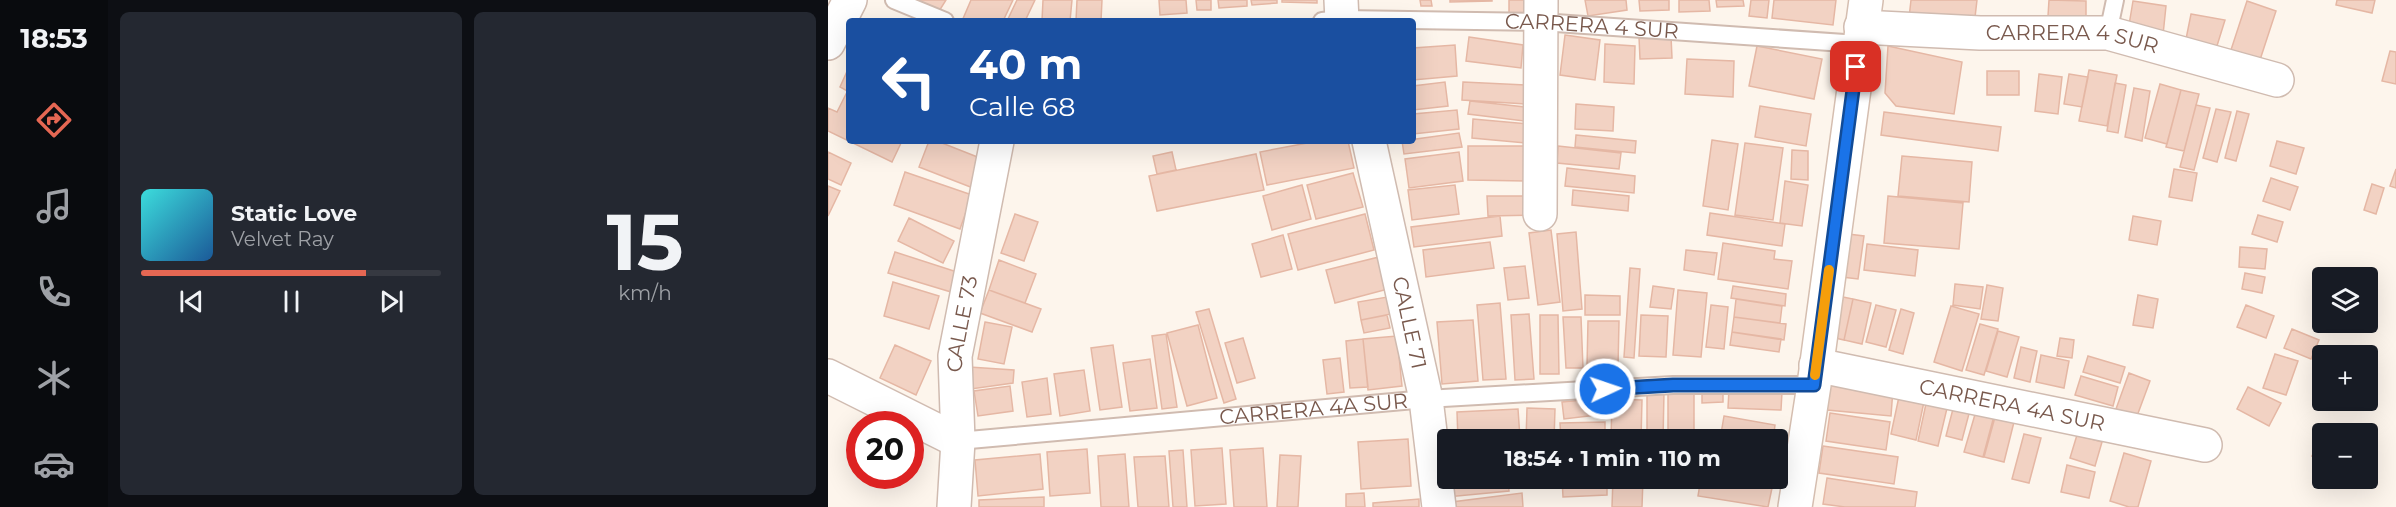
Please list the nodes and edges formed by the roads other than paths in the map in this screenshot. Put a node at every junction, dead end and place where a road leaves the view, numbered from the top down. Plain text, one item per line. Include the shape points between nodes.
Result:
1 (850, 0) edge
2 (894, 0) edge
3 (2115, 0) edge
4 (1541, 11) edge
5 (1337, 15) edge
6 (938, 18) edge
7 (1862, 24) edge
8 (2108, 33) junction
9 (828, 43) edge
10 (2277, 80) dead end
11 (996, 144) edge
12 (1370, 144) edge
13 (1540, 214) dead end
14 (1815, 375) junction
15 (828, 376) edge
16 (1426, 399) junction
17 (958, 441) junction
18 (2205, 445) dead end
19 (954, 507) edge
20 (1439, 507) edge
21 (1795, 507) edge

1 - 9 street
2 - 6 lane
3 - 8 lane
4 - 5 lane, CARRERA 4 SUR
4 - 7 lane, CARRERA 4 SUR
4 - 13 street
7 - 8 street, CARRERA 4 SUR via 1980,33
7 - 14 street
8 - 10 street, CARRERA 4 SUR
11 - 17 street, CALLE 73 via 955,356
12 - 16 street, CALLE 71
14 - 16 lane, CARRERA 4A SUR
14 - 18 street, CARRERA 4A SUR
14 - 21 street
15 - 17 street
16 - 17 lane, CARRERA 4A SUR
16 - 20 street, CALLE 71
17 - 19 street, CALLE 73

